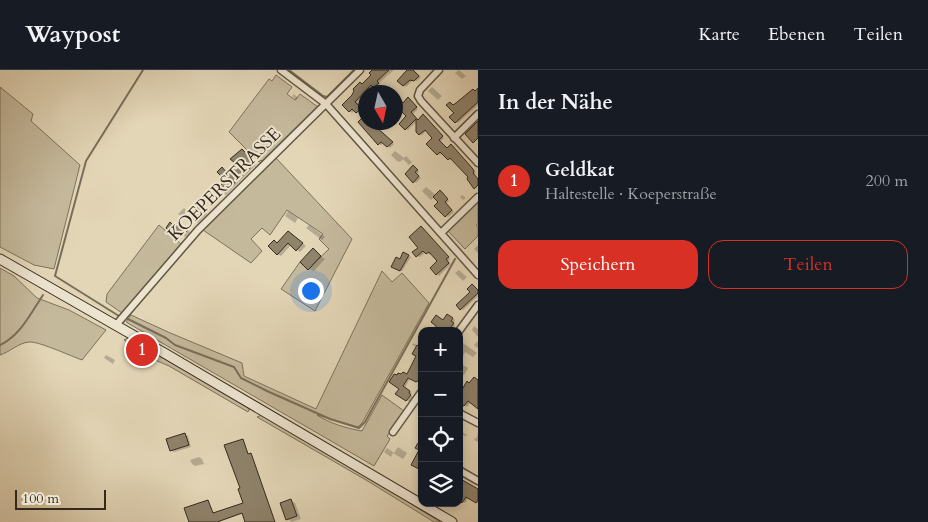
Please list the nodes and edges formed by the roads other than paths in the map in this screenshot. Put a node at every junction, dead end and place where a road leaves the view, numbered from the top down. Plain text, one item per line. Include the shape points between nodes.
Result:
1 (281, 70) edge
2 (360, 70) edge
3 (439, 70) edge
4 (326, 104) junction
5 (478, 114) edge
6 (454, 138) junction
7 (478, 163) edge
8 (478, 197) edge
9 (441, 233) junction
10 (0, 259) edge
11 (478, 275) edge
12 (478, 305) edge
13 (116, 325) junction
14 (462, 327) edge
15 (418, 397) edge
16 (463, 415) edge
17 (478, 423) edge
18 (393, 432) dead end
19 (463, 472) edge
20 (478, 481) edge
21 (452, 522) edge

1 - 4 street
2 - 4 street, KOEPERSTRASSE
3 - 6 street via 418,96
4 - 9 street
4 - 13 street, KOEPERSTRASSE via 198,230
5 - 6 street
6 - 7 street
8 - 9 street
9 - 11 street
10 - 13 main road
12 - 14 street
13 - 21 main road
15 - 18 street
16 - 17 street
19 - 20 street

